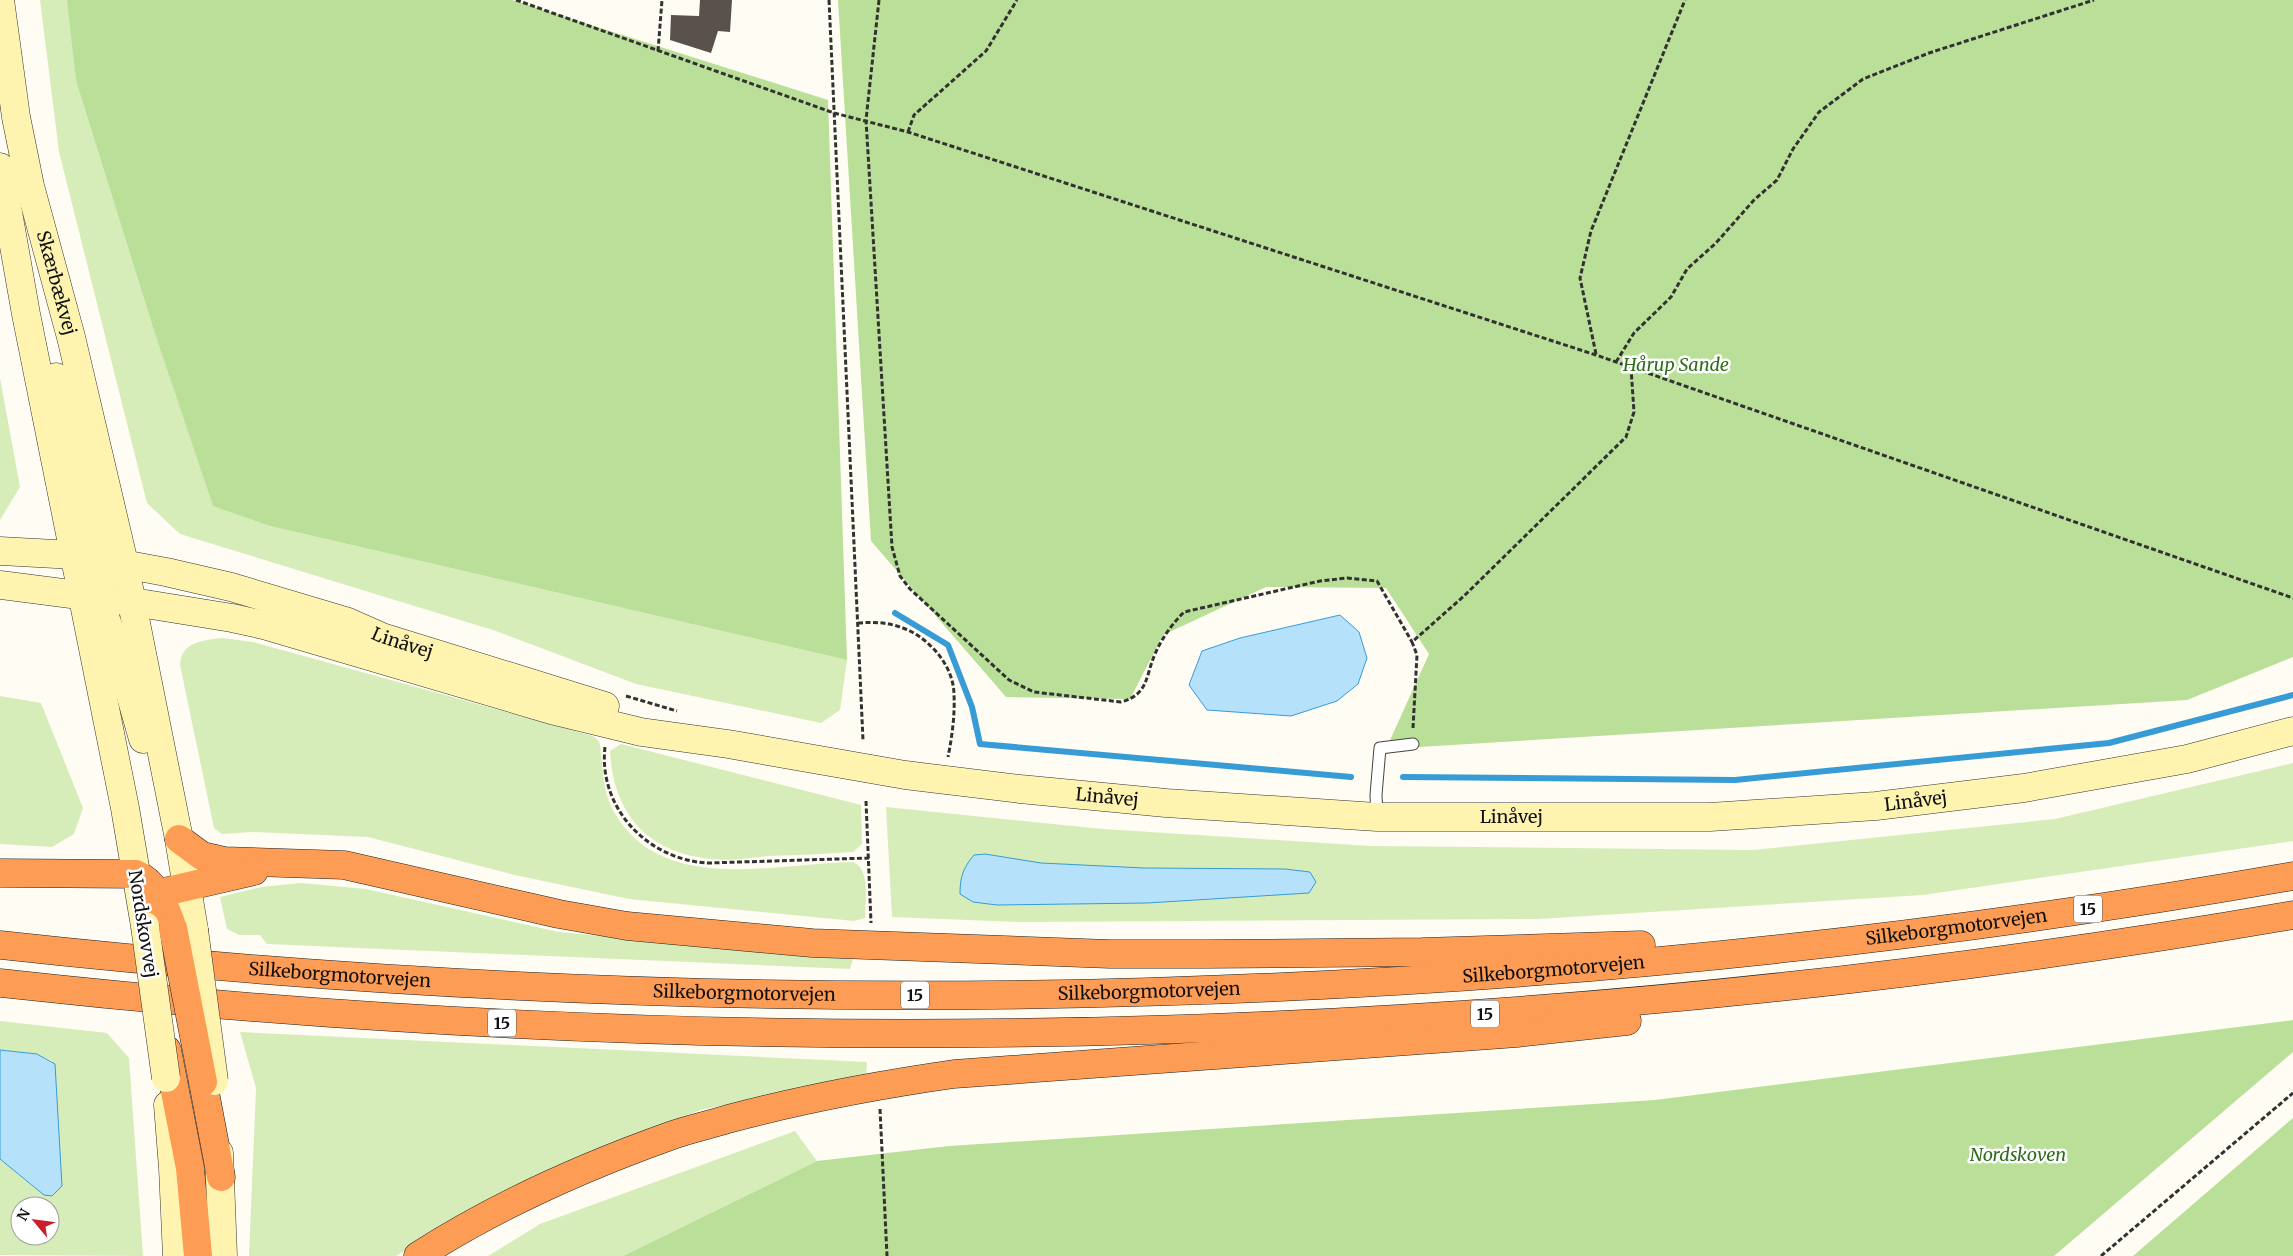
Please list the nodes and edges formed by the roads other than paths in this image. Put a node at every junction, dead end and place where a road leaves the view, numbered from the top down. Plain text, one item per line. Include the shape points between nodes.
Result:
1 (0, 0) edge
2 (0, 167) edge
3 (0, 551) edge
4 (0, 568) edge
5 (101, 579) junction
6 (0, 585) edge
7 (2293, 731) edge
8 (728, 744) junction
9 (1413, 744) road end
10 (1378, 818) junction
11 (179, 839) junction
12 (290, 863) junction
13 (0, 874) edge
14 (136, 874) junction
15 (2293, 876) edge
16 (188, 887) junction
17 (159, 896) junction
18 (2293, 915) edge
19 (145, 924) junction
20 (183, 929) junction
21 (1882, 937) junction
22 (0, 945) edge
23 (1962, 966) junction
24 (0, 983) edge
25 (170, 1077) junction
26 (221, 1176) joint
27 (177, 1256) edge
28 (198, 1256) edge
29 (223, 1256) edge
30 (418, 1256) edge

1 - 5 main road, Skærbækvej via 16,117 30,186 70,337 114,526
2 - 5 main road, Skærbækvej via 14,249
3 - 5 main road
4 - 5 main road via 57,571
5 - 6 main road
5 - 8 main road, Linåvej via 565,714 641,732
5 - 8 main road, Linåvej via 231,587
5 - 11 main road via 146,752
5 - 14 main road, Nordskovvej
7 - 10 main road, Linåvej via 2187,759 2024,788 1876,806 1710,817
8 - 10 main road, Linåvej via 905,775 1020,789
9 - 10 lane via 1380,748 1376,795
11 - 12 highway via 202,856
11 - 16 main road
12 - 16 highway
12 - 21 highway via 344,865 626,926 830,944 1101,954 1206,954 1431,952
13 - 14 highway
14 - 17 highway via 146,878
14 - 19 main road, Nordskovvej
15 - 21 highway, Silkeborgmotorvejen / 15
16 - 17 highway
16 - 20 main road
17 - 19 highway via 147,910
17 - 20 highway
18 - 23 highway, Silkeborgmotorvejen / 15
19 - 25 main road, Nordskovvej, bridge via 155,1001
20 - 26 highway, bridge
21 - 22 highway, Silkeborgmotorvejen / 15 via 1647,962 1420,980 1209,990 997,995 786,995 448,983 256,970
23 - 24 highway, Silkeborgmotorvejen / 15 via 1640,1002 1425,1018 1209,1029 1006,1034 622,1029 470,1022
23 - 30 highway via 1644,1018 1517,1033 954,1074 861,1088 772,1107 671,1135 518,1200
25 - 27 main road, Nordskovvej
25 - 28 highway via 190,1168
26 - 29 main road

